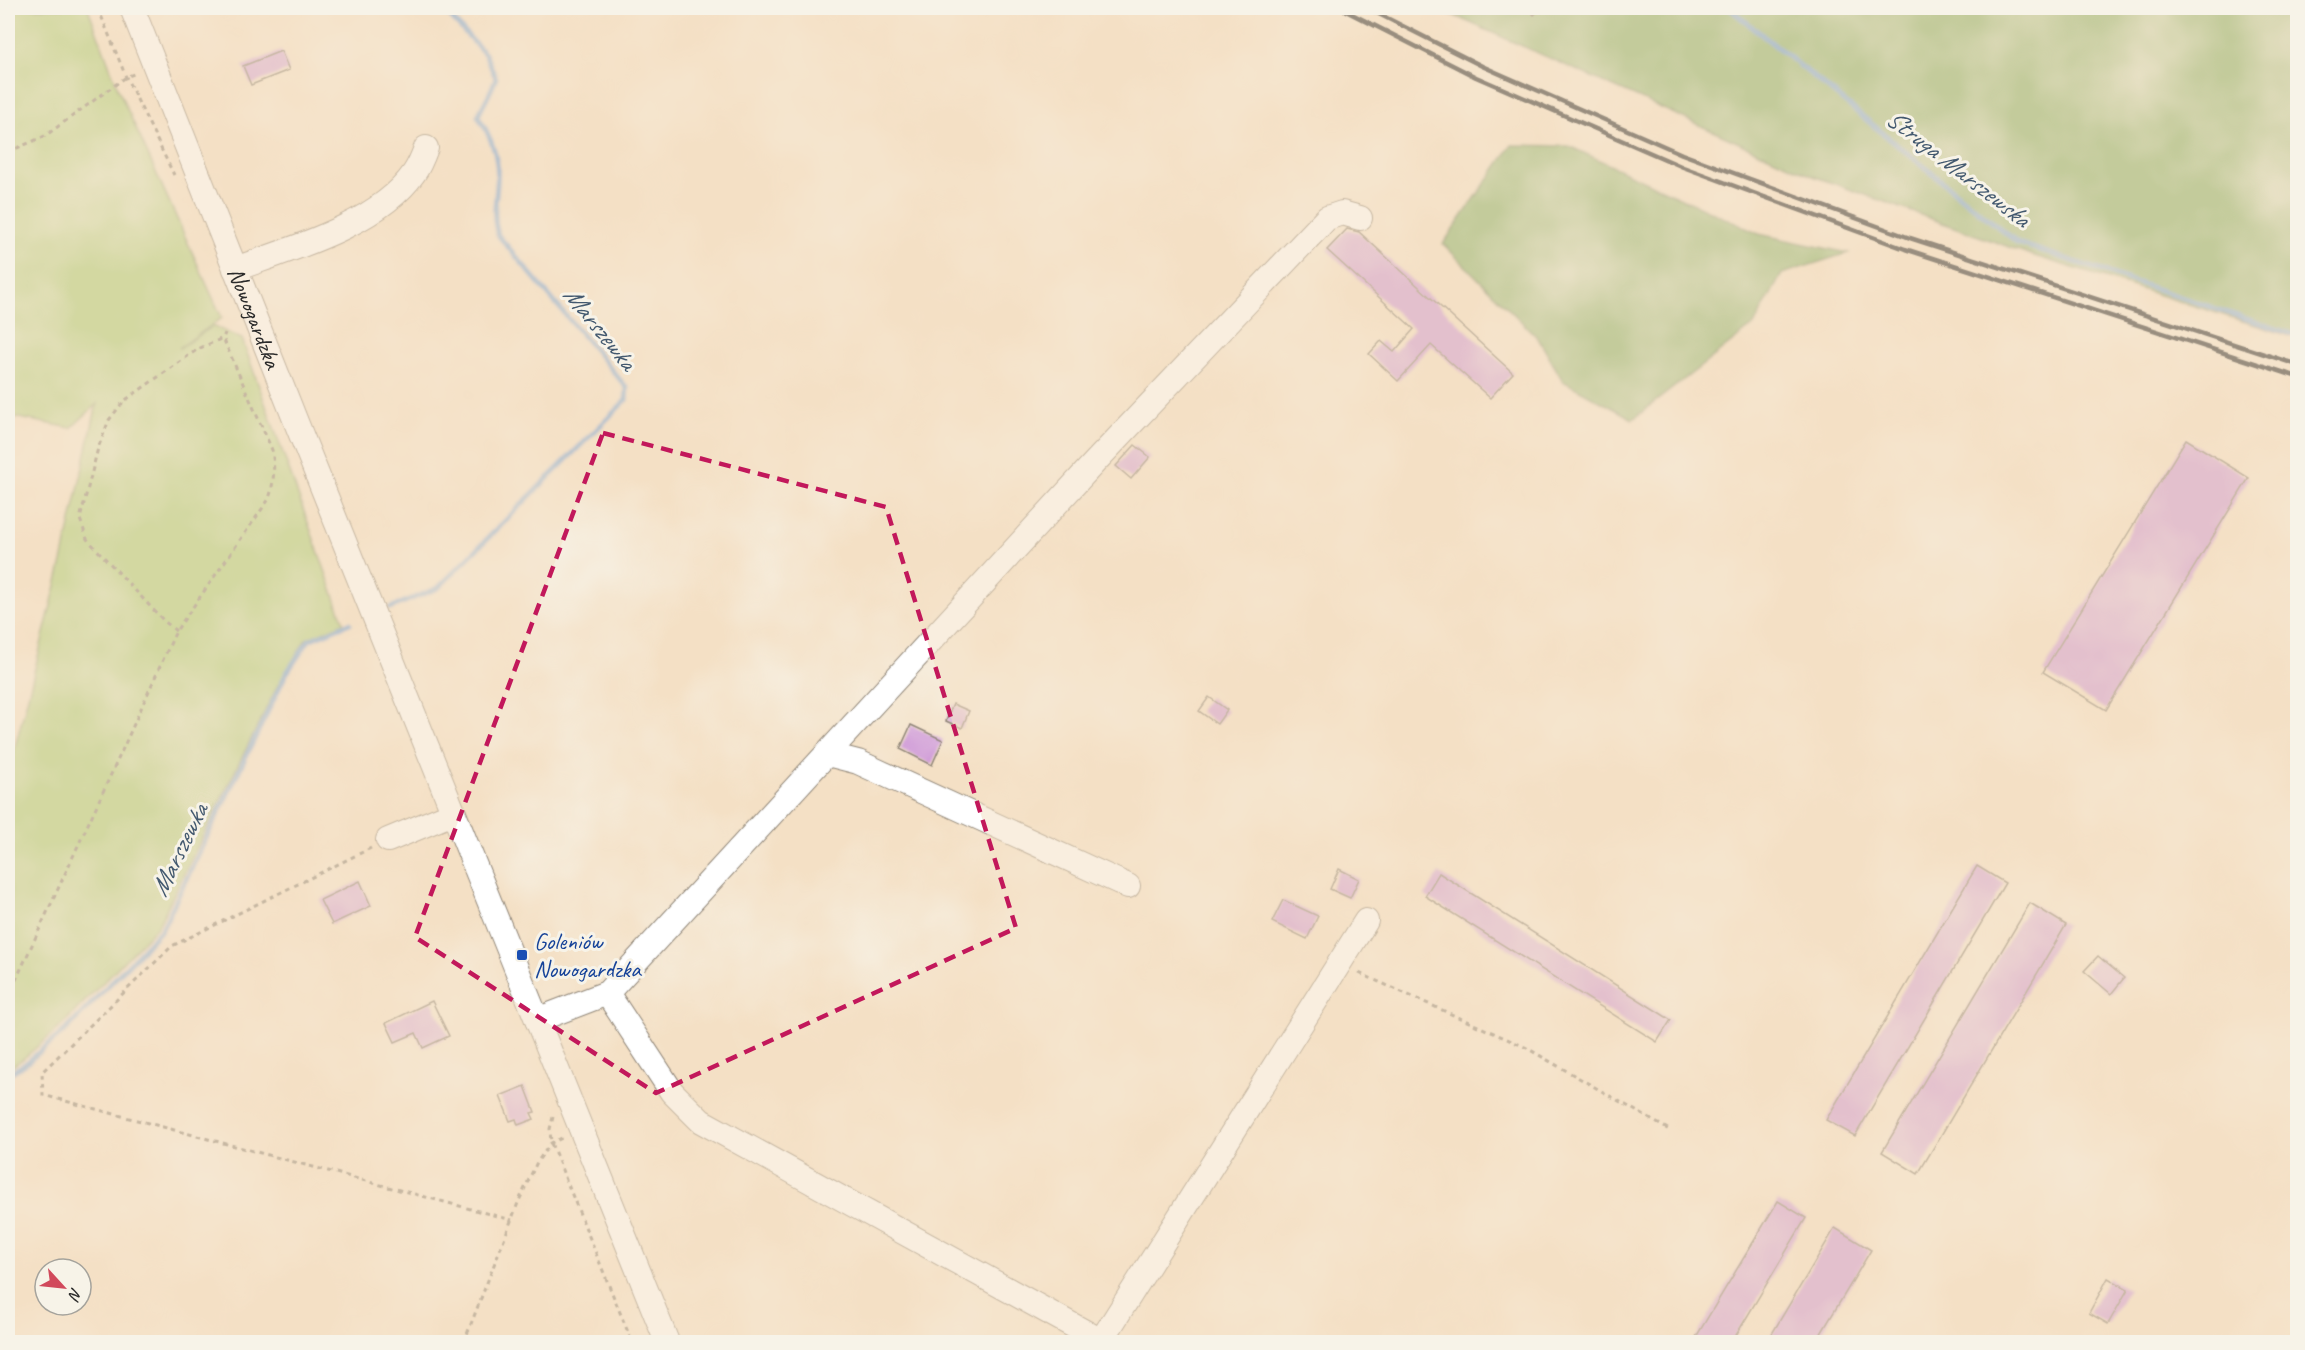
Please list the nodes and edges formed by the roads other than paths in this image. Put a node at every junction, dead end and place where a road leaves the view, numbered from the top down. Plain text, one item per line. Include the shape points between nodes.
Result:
1 (132, 8) edge
2 (426, 148) dead end
3 (1360, 218) dead end
4 (235, 269) junction
5 (827, 754) junction
6 (453, 813) junction
7 (388, 840) road end
8 (1128, 886) dead end
9 (1366, 921) dead end
10 (607, 993) junction
11 (537, 1020) junction
12 (667, 1342) edge
13 (1102, 1342) edge

1 - 4 street, Nowogardzka
2 - 4 street via 414,174 392,197 357,221
3 - 5 street via 1342,213 1327,218 1095,462
4 - 6 street, Nowogardzka
5 - 8 street via 858,762
5 - 10 street
6 - 7 street
6 - 11 street, Nowogardzka
9 - 13 street
10 - 11 street
10 - 13 street via 672,1092 701,1121
11 - 12 street, Nowogardzka

